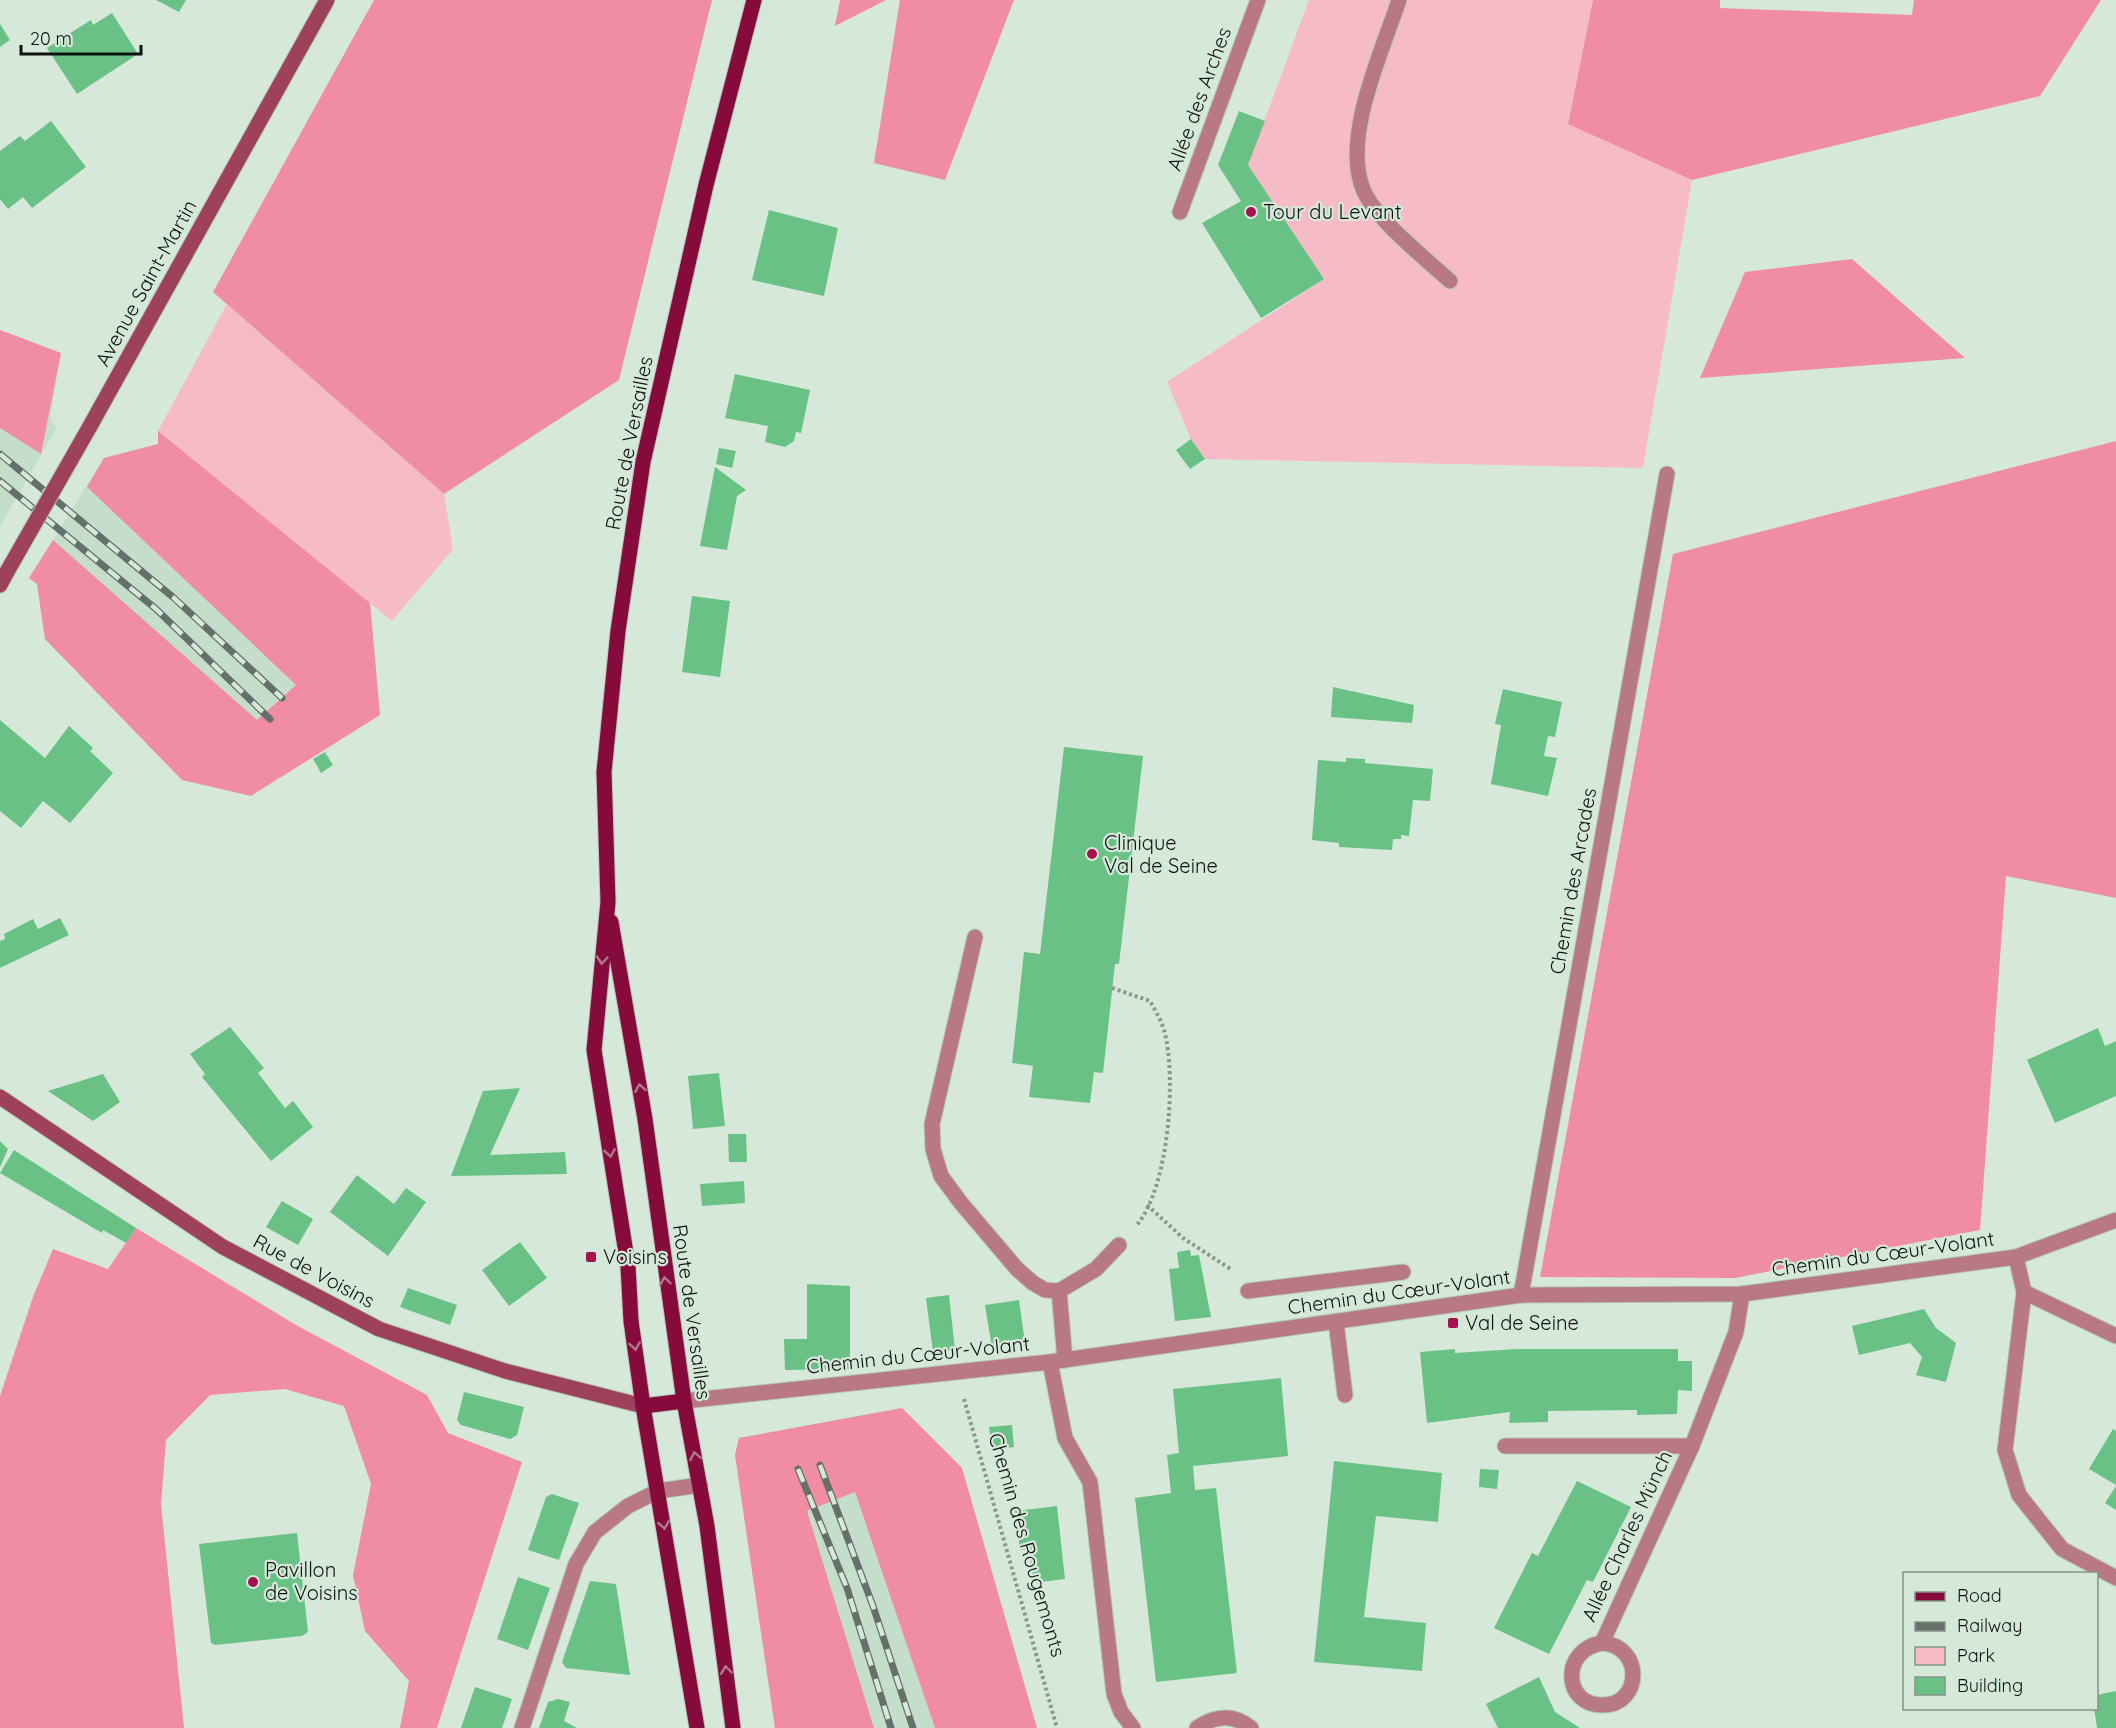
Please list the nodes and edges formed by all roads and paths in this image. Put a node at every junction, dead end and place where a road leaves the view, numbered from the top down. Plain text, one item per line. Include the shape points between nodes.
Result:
1 (327, 0) edge
2 (753, 0) edge
3 (1258, 0) edge
4 (1399, 0) edge
5 (1180, 212) dead end
6 (1450, 282) dead end
7 (1667, 474) dead end
8 (0, 585) edge
9 (608, 902) junction
10 (975, 937) dead end
11 (1112, 988) dead end
12 (0, 1097) edge
13 (1147, 1205) junction
14 (2116, 1220) edge
15 (1183, 1238) dead end
16 (1119, 1245) joint
17 (2016, 1257) junction
18 (1403, 1272) dead end
19 (1059, 1291) junction
20 (1248, 1291) dead end
21 (2024, 1292) junction
22 (1742, 1294) junction
23 (1521, 1295) junction
24 (1336, 1322) junction
25 (2116, 1336) edge
26 (1058, 1361) junction
27 (957, 1373) junction
28 (1345, 1395) dead end
29 (684, 1401) junction
30 (644, 1406) junction
31 (1505, 1446) dead end
32 (1692, 1446) junction
33 (700, 1485) junction
34 (658, 1491) junction
35 (2116, 1578) edge
36 (1602, 1643) junction
37 (522, 1728) edge
38 (697, 1728) edge
39 (733, 1728) edge
40 (1057, 1728) edge
41 (1133, 1728) edge
42 (1197, 1728) edge
43 (1251, 1728) edge

1 - 8 street, Avenue Saint-Martin, bridge
2 - 9 main road, Route de Versailles via 643,462 618,631 604,772
3 - 5 street, Allée des Arches
4 - 6 street via 1358,124 1355,158 1363,190 1384,219
7 - 23 street, Chemin des Arcades
29 -> 9 main road, Route de Versailles via 645,1119
9 -> 30 main road, Route de Versailles via 594,1050 628,1266 631,1322
10 - 19 street via 932,1124 933,1149 942,1176 1017,1269 1045,1290
11 - 13 path via 1150,1001 1164,1029 1168,1055 1168,1134 1159,1176
12 - 30 street, Rue de Voisins via 223,1247 379,1329 505,1371
13 - 15 path
13 - 16 path via 1141,1221
14 - 17 street, Chemin du Cœur-Volant
16 - 19 street via 1096,1269
17 - 21 street
17 - 22 street, Chemin du Cœur-Volant
18 - 20 street
19 - 26 street
21 - 25 street
21 - 35 street via 2005,1450 2019,1495 2062,1550
22 - 23 street, Chemin du Cœur-Volant
22 - 32 street, Allée Charles Münch via 1736,1332
23 - 24 street, Chemin du Cœur-Volant
24 - 26 street, Chemin du Cœur-Volant
24 - 28 street
26 - 27 street, Chemin du Cœur-Volant
26 - 41 street via 1065,1438 1090,1482 1114,1694
27 - 29 street, Chemin du Cœur-Volant
27 - 40 path, Chemin des Rougemonts
29 - 30 main road
33 -> 29 main road, Route de Versailles
30 - 34 main road, Route de Versailles
31 - 32 street, Allée Charles Münch
32 - 36 street, Allée Charles Münch
33 - 34 street
39 -> 33 main road, Route de Versailles
34 - 37 street via 628,1506 596,1532 576,1564
34 -> 38 main road, Route de Versailles
36 - 36 street, Allée Charles Münch via 1579,1653 1571,1676 1581,1697 1601,1706 1624,1697 1634,1672 1620,1648
42 - 43 street via 1209,1720 1227,1717

